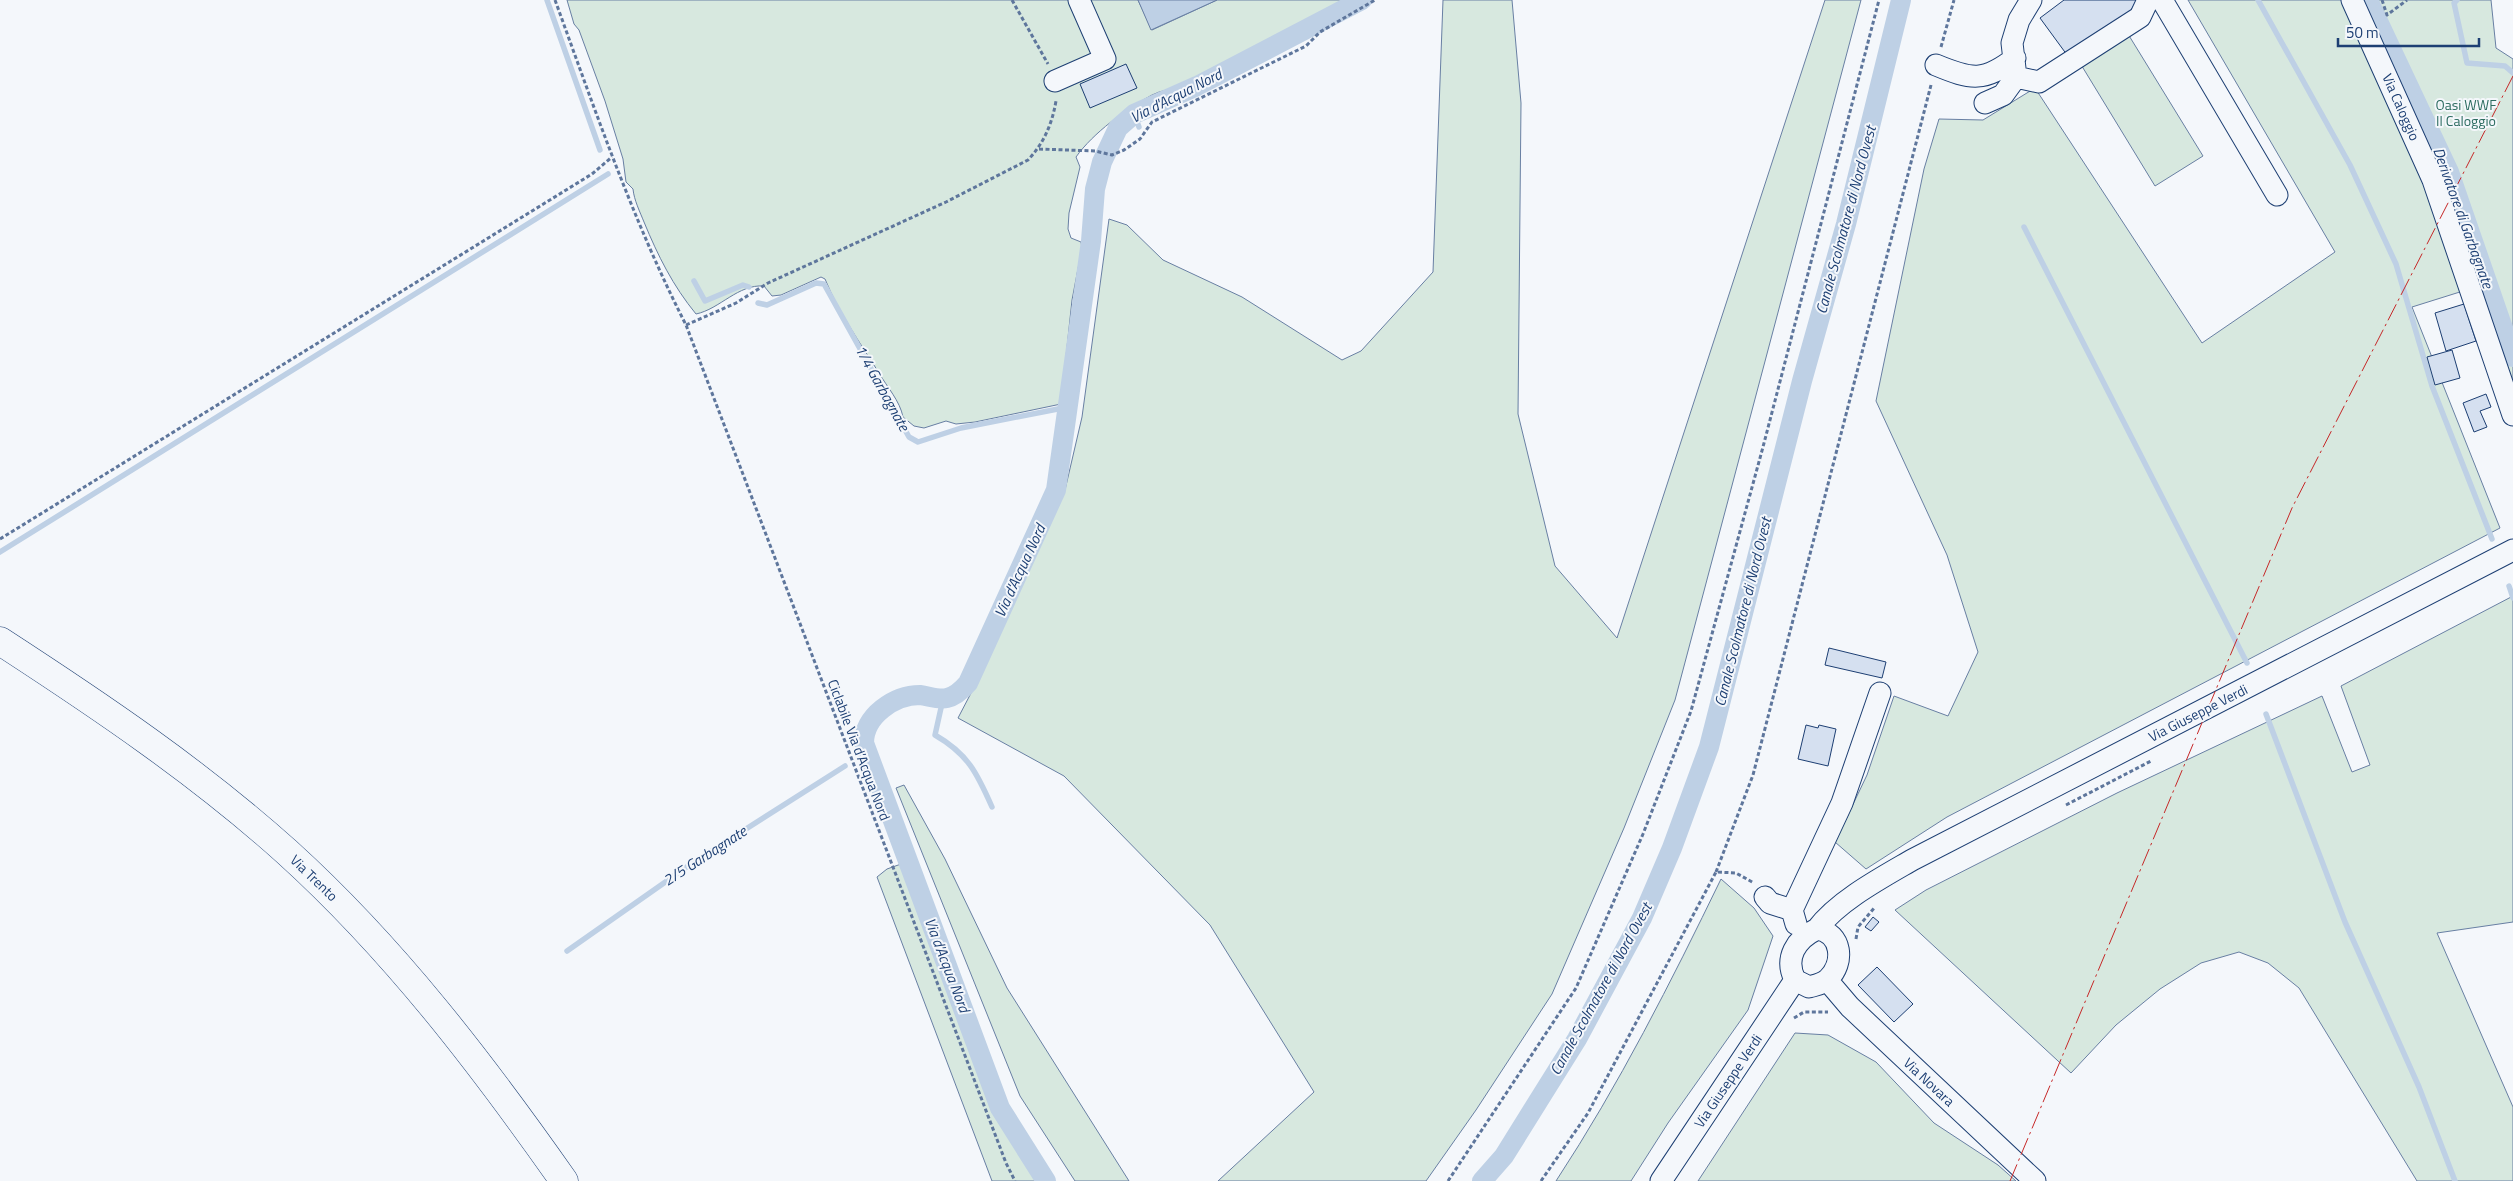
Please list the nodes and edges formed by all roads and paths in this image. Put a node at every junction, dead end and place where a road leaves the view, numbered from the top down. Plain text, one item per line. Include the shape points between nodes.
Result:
1 (555, 0) edge
2 (1012, 0) edge
3 (1079, 0) edge
4 (1375, 0) edge
5 (1879, 0) edge
6 (1954, 0) edge
7 (2031, 0) edge
8 (2148, 0) edge
9 (2162, 0) edge
10 (2352, 0) edge
11 (2382, 0) edge
12 (2407, 0) edge
13 (1936, 65) junction
14 (2015, 67) junction
15 (1055, 81) junction
16 (1985, 103) dead end
17 (1038, 149) junction
18 (612, 157) junction
19 (2277, 195) dead end
20 (686, 325) junction
21 (2513, 415) edge
22 (0, 539) edge
23 (2513, 550) edge
24 (0, 642) edge
25 (1880, 693) dead end
26 (2160, 757) dead end
27 (2064, 806) dead end
28 (1716, 872) junction
29 (1768, 900) joint
30 (1876, 905) dead end
31 (1792, 910) junction
32 (1854, 922) dead end
33 (1858, 927) junction
34 (1827, 938) junction
35 (1795, 980) junction
36 (1827, 980) junction
37 (1850, 1007) junction
38 (1788, 1022) dead end
39 (564, 1181) edge
40 (1016, 1181) edge
41 (1448, 1181) edge
42 (1540, 1181) edge
43 (1661, 1181) edge
44 (2035, 1181) edge

1 - 18 path, Ciclabile Via d’Acqua Nord
2 - 15 path
3 - 15 street via 1105,59
4 - 17 path via 1320,32 1306,46 1152,122 1140,139 1124,150 1112,155 1095,151
5 - 41 path via 1784,371 1691,711 1643,834 1576,988
6 - 13 path
7 - 14 street via 2019,20 2012,42
8 - 14 street via 2140,17 2039,82
9 - 19 street
10 - 21 street, Via Caloggio via 2432,180
11 - 12 path via 2387,15
13 - 14 street via 1970,76 1983,76
13 - 28 path via 1752,775
14 - 16 street via 2004,95
15 - 17 path via 1053,117
17 - 20 path via 1028,160 946,202 768,283 736,303
18 - 20 path, Ciclabile Via d’Acqua Nord
18 - 22 path via 592,174
20 - 40 path, Ciclabile Via d’Acqua Nord via 940,995
23 - 34 street, Via Giuseppe Verdi via 1883,877 1824,920
24 - 39 main road, Via Trento via 155,744 289,853 415,983
25 - 31 street via 1842,803
26 - 27 path
28 - 29 path via 1736,873 1770,891 1772,895
28 - 42 path via 1588,1113
29 - 31 street
30 - 33 path
31 - 34 street
32 - 33 path
33 - 34 path
34 - 35 street via 1793,953 1790,962
34 - 36 street via 1839,949 1839,958
35 - 36 street via 1809,987
35 - 43 street, Via Giuseppe Verdi
36 - 37 street, Via Novara
37 - 38 path via 1840,1018 1826,1010 1804,1012
37 - 44 street, Via Novara

